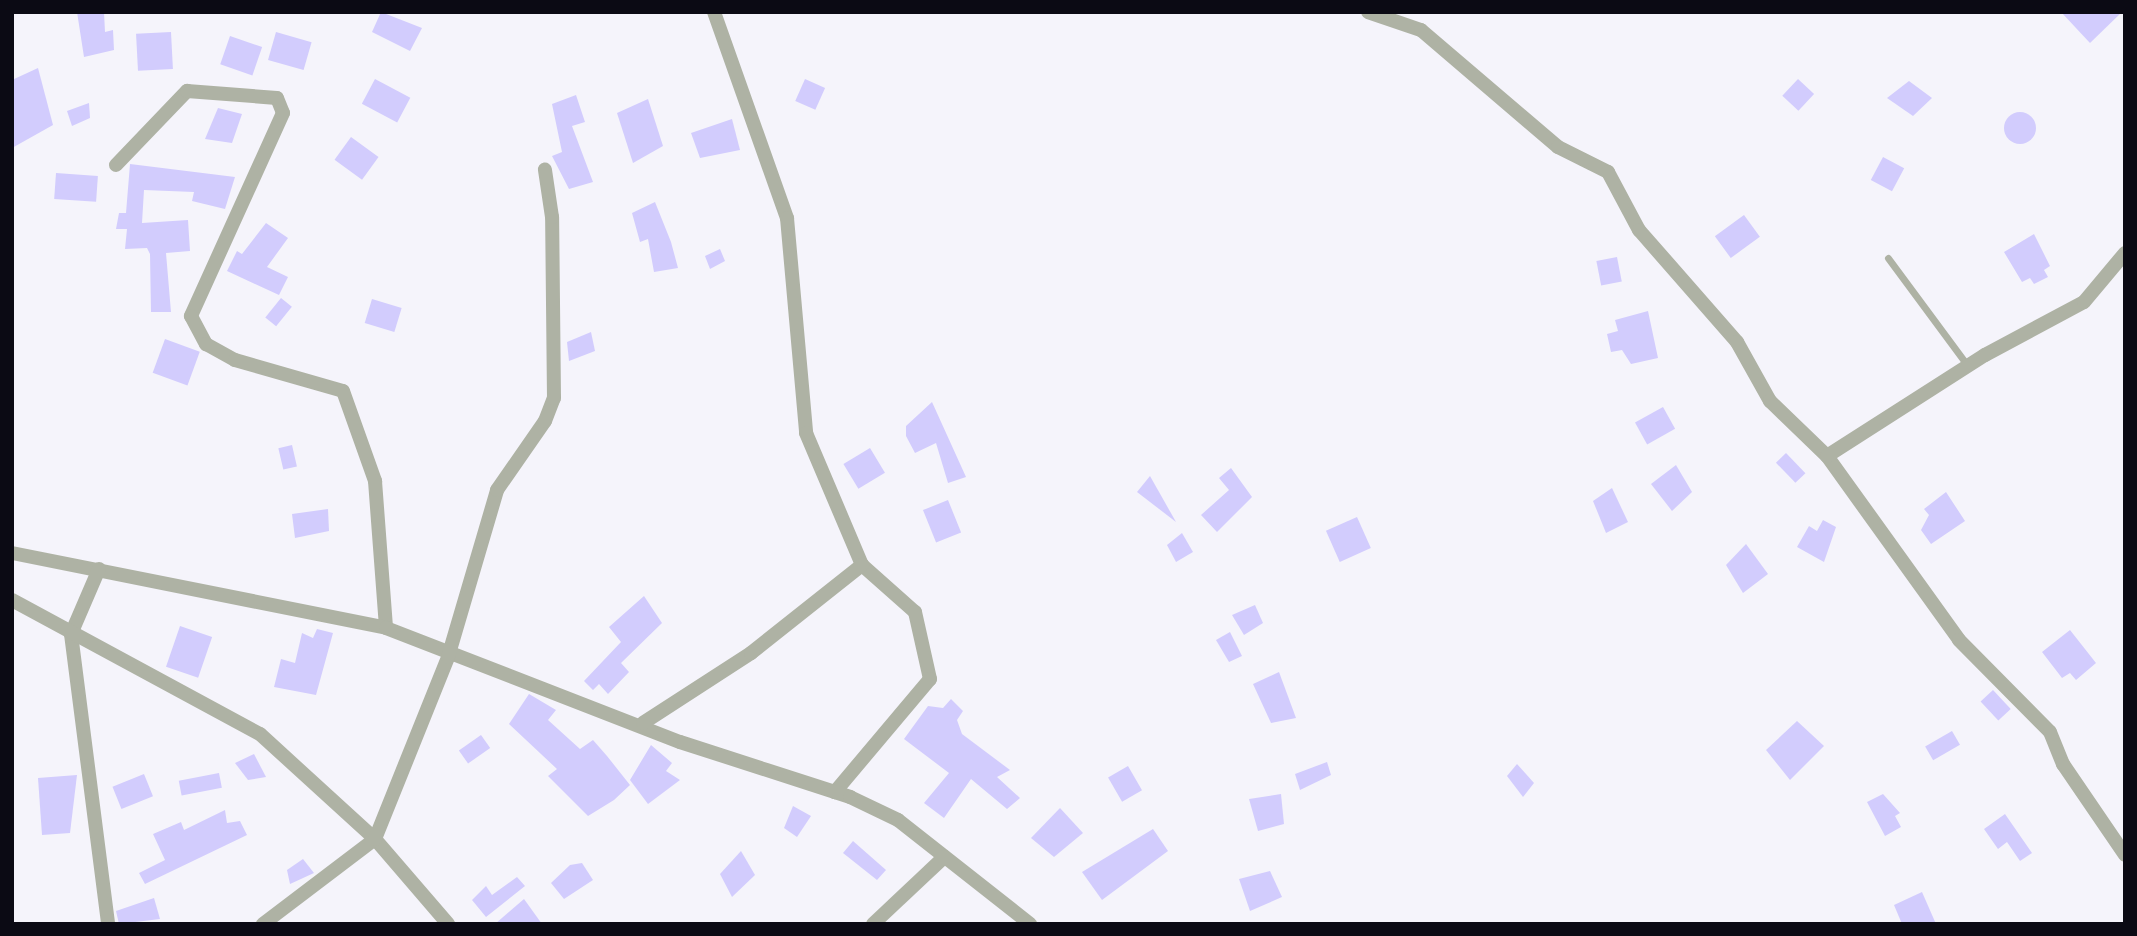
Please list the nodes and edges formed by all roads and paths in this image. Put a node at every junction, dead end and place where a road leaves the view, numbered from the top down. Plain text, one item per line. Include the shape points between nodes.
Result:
1 (714, 12) edge
2 (1368, 12) edge
3 (116, 165) dead end
4 (545, 170) dead end
5 (2125, 253) edge
6 (1888, 258) dead end
7 (1968, 366) junction
8 (1827, 456) junction
9 (12, 553) edge
10 (862, 565) junction
11 (99, 569) junction
12 (12, 600) edge
13 (386, 628) junction
14 (71, 634) junction
15 (448, 657) junction
16 (643, 723) junction
17 (835, 792) junction
18 (374, 839) junction
19 (2125, 855) edge
20 (944, 857) junction
21 (108, 924) edge
22 (262, 924) edge
23 (448, 924) edge
24 (873, 924) edge
25 (1030, 924) edge

1 - 10 street via 787,218 806,433
2 - 8 street via 1421,30 1558,147 1608,172 1639,230 1737,342 1770,401
3 - 13 street via 187,91 277,98 284,113 191,316 194,331 235,360 343,391 375,481
4 - 15 street via 554,398 545,421 497,490
5 - 7 street via 2084,302
6 - 7 lane
7 - 8 street
8 - 19 street via 1959,640 2050,732 2063,764
9 - 11 street
10 - 16 street via 751,653
10 - 17 street via 915,612 930,679
11 - 13 street
11 - 14 street
12 - 14 street
13 - 15 street
14 - 18 street via 260,734
14 - 21 street
15 - 16 street
15 - 18 street
16 - 17 street via 680,742
17 - 20 street via 898,820
18 - 22 street
18 - 23 street
20 - 24 street
20 - 25 street

